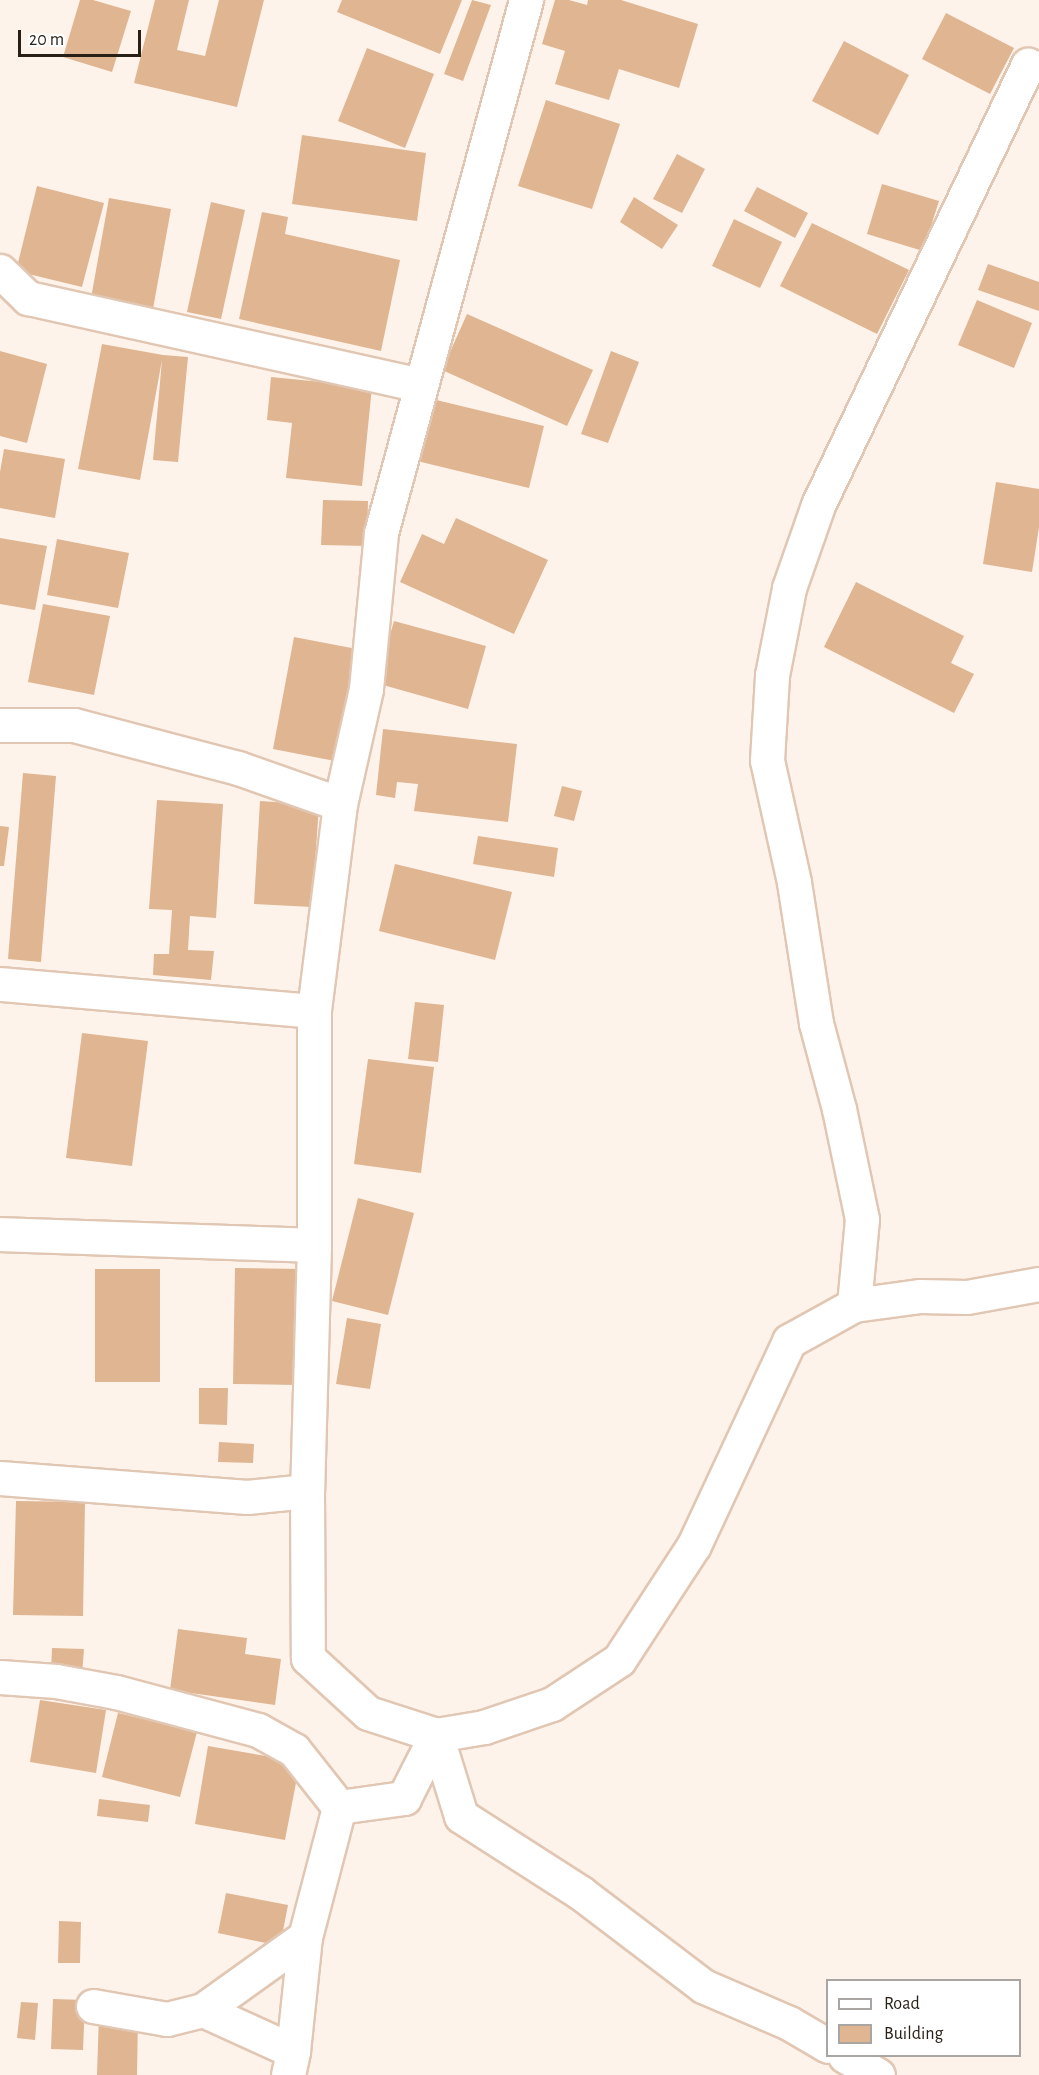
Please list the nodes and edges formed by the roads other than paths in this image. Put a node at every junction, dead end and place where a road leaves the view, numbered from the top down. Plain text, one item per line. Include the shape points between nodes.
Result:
1 (526, 0) edge
2 (1028, 64) dead end
3 (0, 271) edge
4 (418, 386) junction
5 (0, 725) edge
6 (340, 804) junction
7 (0, 984) edge
8 (314, 1011) junction
9 (0, 1234) edge
10 (314, 1245) junction
11 (1039, 1284) edge
12 (854, 1305) junction
13 (0, 1478) edge
14 (307, 1491) junction
15 (0, 1677) edge
16 (436, 1735) junction
17 (339, 1807) junction
18 (304, 1937) junction
19 (93, 2006) dead end
20 (203, 2010) junction
21 (826, 2045) edge
22 (848, 2057) edge
23 (290, 2063) edge
24 (878, 2075) edge

1 - 4 street
2 - 12 street via 818,505 789,588 772,675 767,760 794,882 816,1023 840,1109 862,1219
3 - 4 street via 27,298
4 - 6 street via 381,533 366,689
5 - 6 street via 74,725 238,768
6 - 8 street
7 - 8 street
8 - 10 street
9 - 10 street
10 - 14 street
11 - 12 street via 967,1297 920,1296
12 - 16 street via 789,1341 694,1545 619,1660 552,1704 484,1727
13 - 14 street via 247,1497
14 - 16 street via 308,1658 368,1713
15 - 17 street via 56,1681 116,1692 258,1730 294,1750
16 - 17 street via 404,1798
16 - 21 street via 461,1816 581,1893 703,1986 789,2023
17 - 18 street
18 - 20 street
18 - 23 street
19 - 20 street via 167,2019
20 - 23 street
22 - 24 street

